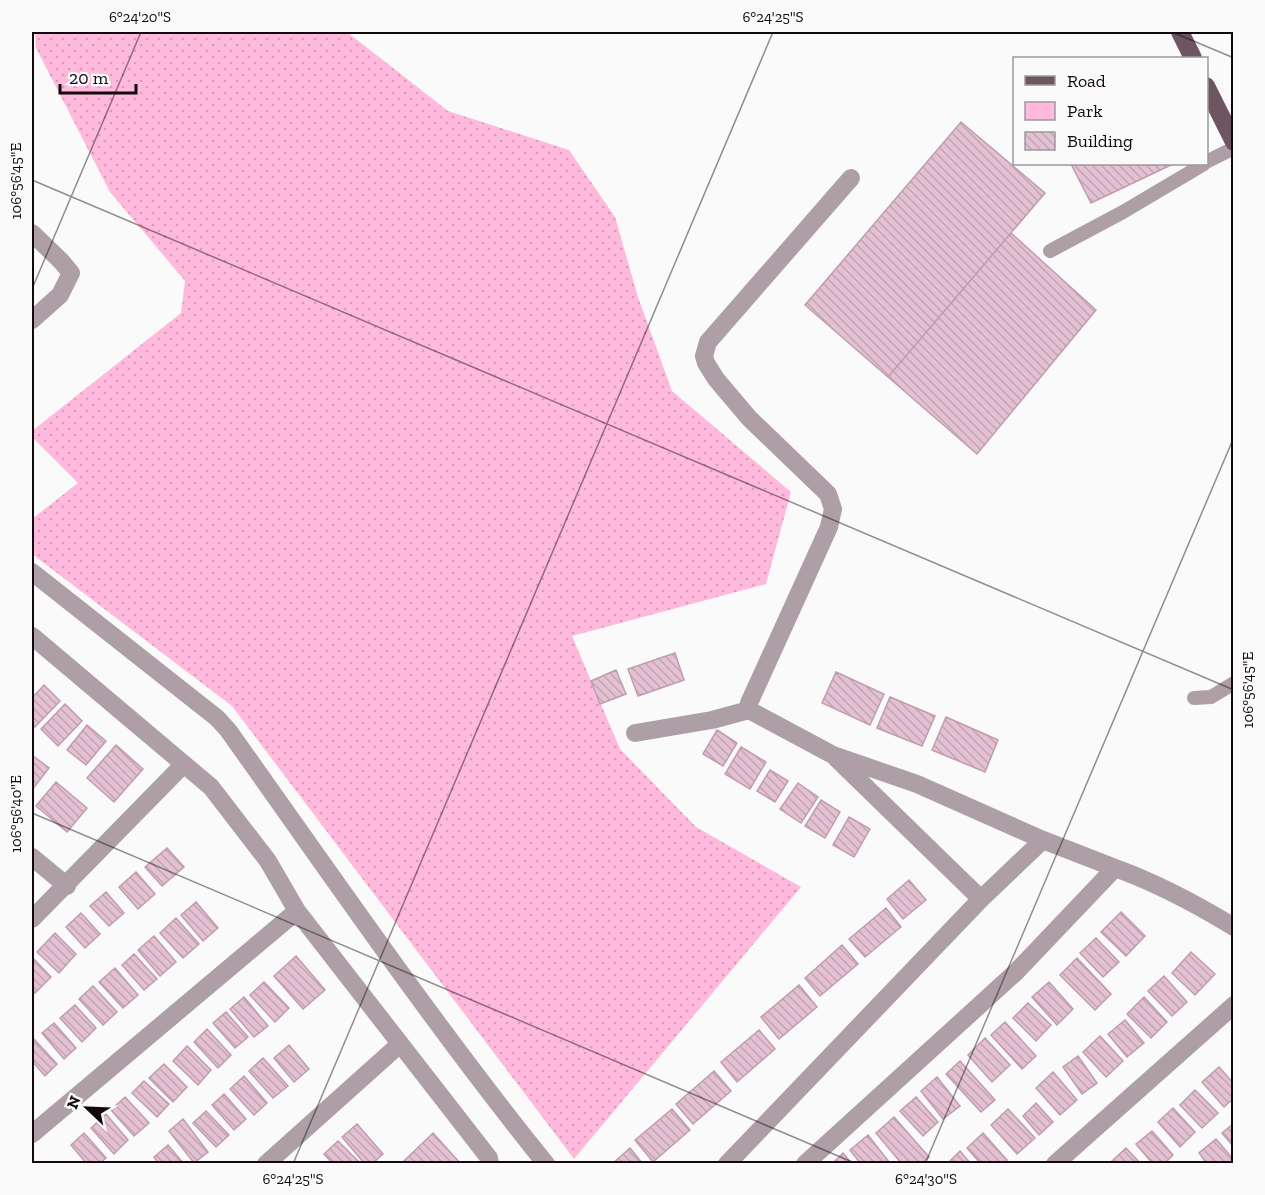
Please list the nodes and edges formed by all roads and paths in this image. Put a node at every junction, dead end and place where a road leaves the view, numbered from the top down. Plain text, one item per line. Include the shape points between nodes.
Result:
1 (1180, 32) edge
2 (1192, 57) edge
3 (1208, 90) edge
4 (1233, 142) edge
5 (1233, 148) edge
6 (1208, 161) edge
7 (1202, 165) edge
8 (851, 178) dead end
9 (32, 233) edge
10 (1050, 251) dead end
11 (32, 320) edge
12 (32, 572) edge
13 (32, 636) edge
14 (1233, 683) edge
15 (1194, 698) dead end
16 (749, 710) junction
17 (635, 733) dead end
18 (833, 755) junction
19 (184, 764) junction
20 (1043, 840) junction
21 (32, 857) edge
22 (1115, 868) junction
23 (67, 885) junction
24 (981, 899) junction
25 (297, 911) junction
26 (32, 919) edge
27 (1233, 927) edge
28 (1233, 1005) edge
29 (400, 1044) junction
30 (32, 1134) edge
31 (738, 1160) edge
32 (266, 1164) edge
33 (490, 1164) edge
34 (546, 1164) edge
35 (806, 1164) edge
36 (1056, 1164) edge

1 - 2 main road
3 - 4 main road
5 - 6 lane
7 - 10 lane
8 - 16 street via 708,342 704,356 716,379 742,410 828,494 834,509
9 - 11 street via 71,273 60,295
12 - 34 street via 228,730 412,990
13 - 19 street
14 - 15 lane via 1210,697
16 - 17 street
16 - 18 street
18 - 20 street via 917,784
18 - 24 street
19 - 23 street
19 - 25 street via 234,816 268,861
20 - 22 street
20 - 24 street
21 - 23 street
22 - 27 street via 1149,881
22 - 35 street via 1016,972
23 - 26 street
24 - 31 street
25 - 29 street
25 - 30 street
28 - 36 street
29 - 32 street
29 - 33 street

